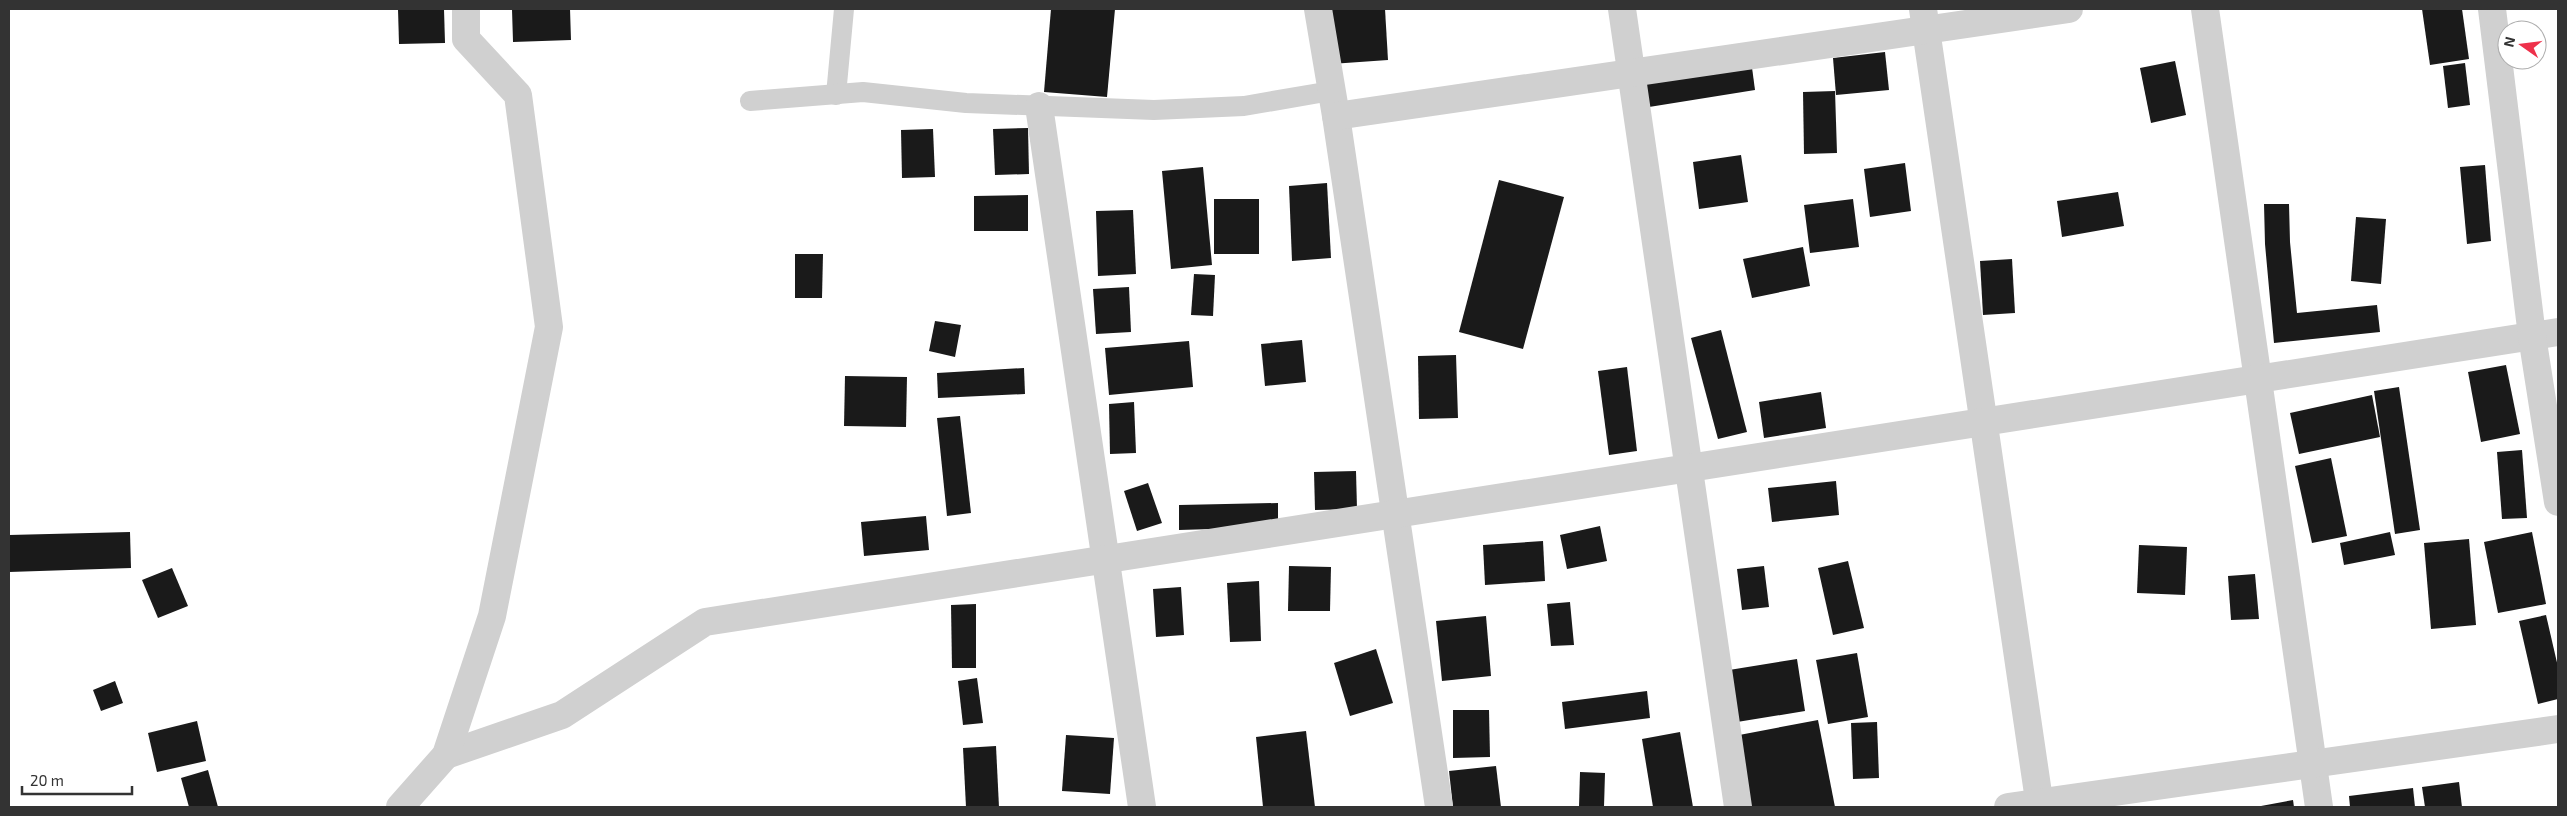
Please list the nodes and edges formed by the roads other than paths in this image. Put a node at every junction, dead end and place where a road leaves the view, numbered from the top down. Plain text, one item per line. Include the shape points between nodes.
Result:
1 (466, 9) edge
2 (844, 9) edge
3 (1318, 9) edge
4 (1622, 9) edge
5 (2069, 9) edge
6 (2205, 9) edge
7 (2492, 9) edge
8 (1924, 19) edge
9 (1631, 73) junction
10 (836, 95) junction
11 (750, 101) dead end
12 (1334, 103) junction
13 (1039, 106) junction
14 (2545, 334) edge
15 (2258, 379) junction
16 (1983, 422) junction
17 (1688, 468) junction
18 (2558, 502) edge
19 (1396, 514) junction
20 (1106, 560) junction
21 (2558, 728) edge
22 (446, 755) junction
23 (2312, 764) junction
24 (2040, 805) edge
25 (400, 807) edge
26 (1142, 807) edge
27 (1439, 807) edge
28 (1738, 807) edge
29 (2008, 807) edge
30 (2318, 807) edge

1 - 22 street via 466,39 518,95 549,326 492,616
2 - 10 lane
3 - 12 street
4 - 9 street
5 - 8 street
6 - 15 street
7 - 14 street
8 - 9 street
8 - 16 street
9 - 12 street
9 - 17 street
10 - 11 lane
10 - 13 lane via 863,92 966,103
12 - 13 lane via 1154,110
12 - 19 street
13 - 20 street
14 - 15 street
14 - 18 street
15 - 16 street
15 - 23 street
16 - 17 street
16 - 24 street
17 - 19 street
17 - 28 street
19 - 20 street
19 - 27 street
20 - 22 street via 705,622 562,715
20 - 26 street
21 - 23 street
22 - 25 street
23 - 24 street
23 - 30 street
24 - 29 street

